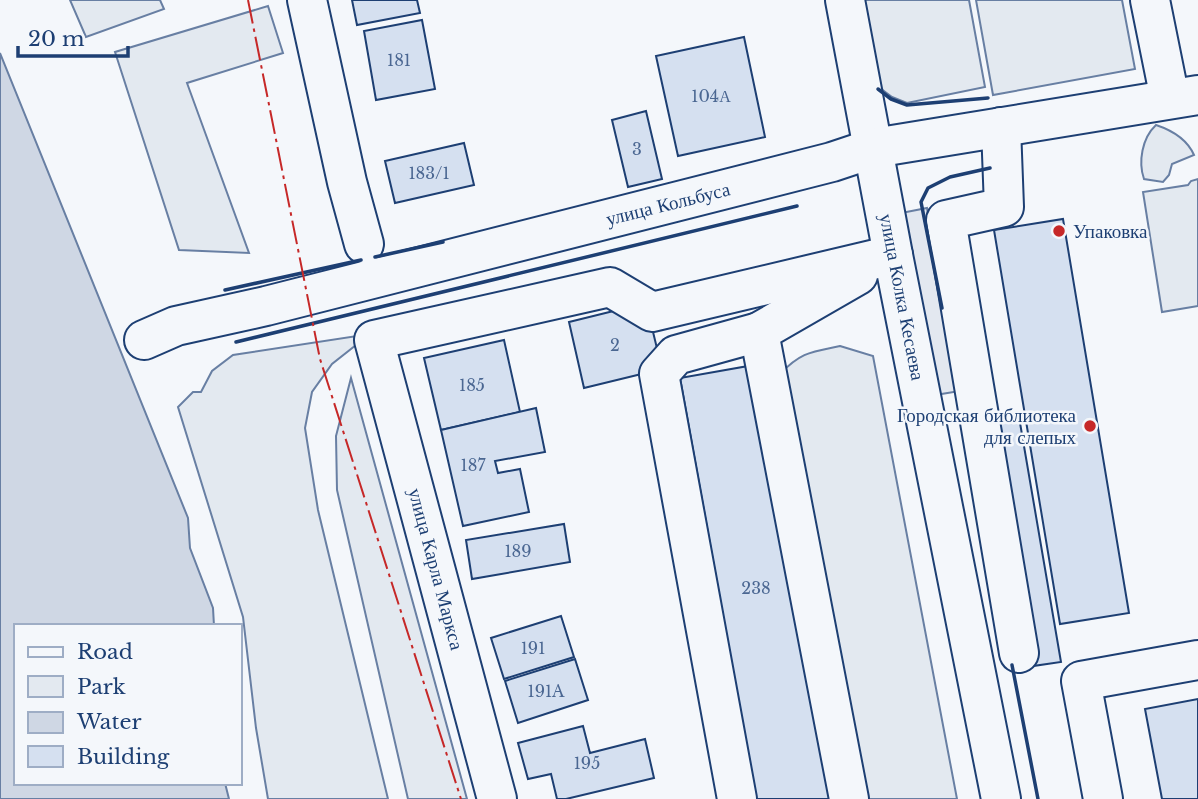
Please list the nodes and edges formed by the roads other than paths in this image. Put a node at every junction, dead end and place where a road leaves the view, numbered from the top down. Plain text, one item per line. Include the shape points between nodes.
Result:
1 (307, 0) edge
2 (845, 0) edge
3 (1150, 0) edge
4 (1184, 97) edge
5 (1001, 127) junction
6 (874, 148) junction
7 (364, 244) dead end
8 (893, 254) junction
9 (759, 332) junction
10 (144, 340) dead end
11 (1019, 653) dead end
12 (1198, 660) edge
13 (497, 799) edge
14 (737, 799) edge
15 (849, 799) edge
16 (1001, 799) edge
17 (1103, 799) edge

1 - 7 street
2 - 6 street, улица Колка Кесаева
3 - 4 street
4 - 5 street, улица Кольбуса
5 - 6 street, улица Кольбуса
5 - 11 street via 1004,207 947,220
6 - 8 street, улица Колка Кесаева
6 - 10 street, улица Кольбуса via 792,173 176,326
8 - 9 street
8 - 13 street, улица Карла Маркса via 652,312 610,287 374,340
8 - 16 street, улица Колка Кесаева
9 - 14 street via 676,355 659,374
9 - 15 street
12 - 17 street via 1081,681

